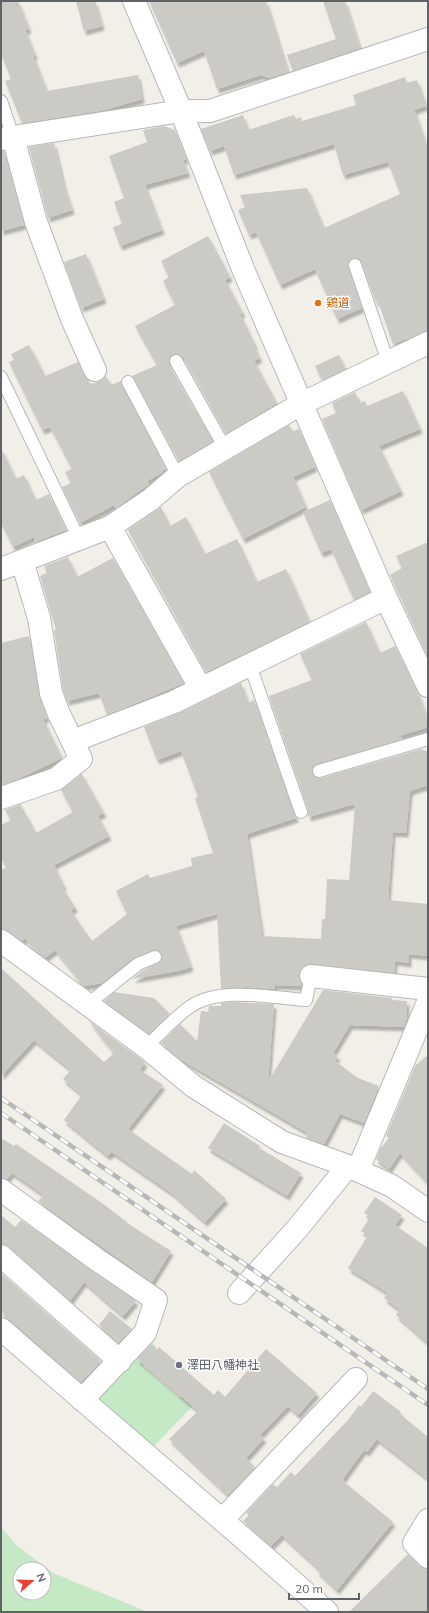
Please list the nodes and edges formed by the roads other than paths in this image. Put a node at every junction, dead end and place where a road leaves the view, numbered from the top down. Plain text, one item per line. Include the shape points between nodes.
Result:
1 (134, 1) edge
2 (428, 38) edge
3 (1, 101) edge
4 (181, 111) junction
5 (7, 138) edge
6 (355, 265) dead end
7 (428, 344) edge
8 (176, 361) dead end
9 (388, 362) junction
10 (95, 370) dead end
11 (1, 377) edge
12 (128, 382) dead end
13 (301, 404) junction
14 (225, 448) junction
15 (178, 476) junction
16 (110, 527) junction
17 (79, 539) junction
18 (22, 561) junction
19 (1, 569) edge
20 (386, 598) junction
21 (250, 665) junction
22 (425, 674) edge
23 (201, 689) junction
24 (428, 739) edge
25 (73, 740) junction
26 (319, 771) dead end
27 (1, 798) edge
28 (302, 812) dead end
29 (1, 941) edge
30 (155, 957) dead end
31 (311, 976) joint
32 (428, 989) edge
33 (428, 1002) edge
34 (88, 1004) junction
35 (146, 1047) junction
36 (353, 1168) junction
37 (1, 1190) edge
38 (428, 1211) edge
39 (1, 1256) edge
40 (239, 1293) dead end
41 (1, 1329) edge
42 (120, 1361) junction
43 (356, 1379) dead end
44 (82, 1400) junction
45 (223, 1519) junction
46 (428, 1520) edge
47 (428, 1557) edge
48 (327, 1612) edge

1 - 4 street
2 - 4 street via 210,111
3 - 5 lane
4 - 5 street
4 - 13 street via 243,269
5 - 10 street via 72,319
6 - 9 lane
7 - 9 street
8 - 14 lane
9 - 13 street
11 - 17 lane
12 - 15 lane
13 - 14 street
13 - 20 street
14 - 15 street
15 - 16 street via 150,500
16 - 17 street
16 - 23 street
17 - 18 street
18 - 19 street
18 - 25 street via 39,618 51,693 58,714
20 - 21 street
20 - 22 street
21 - 23 street
21 - 28 lane
23 - 25 street via 174,702
24 - 26 lane
25 - 27 street via 81,759 56,779
29 - 34 street
30 - 34 lane via 138,964
31 - 32 street
31 - 35 lane via 306,1000 228,994 207,999 192,1006
33 - 36 street
34 - 35 street
35 - 36 street via 193,1086 282,1142
36 - 38 street via 392,1186
36 - 40 street
37 - 42 street via 156,1300 145,1333
39 - 42 street
41 - 44 street
42 - 44 street
43 - 45 street
44 - 45 street
45 - 48 street
46 - 47 street via 414,1543

